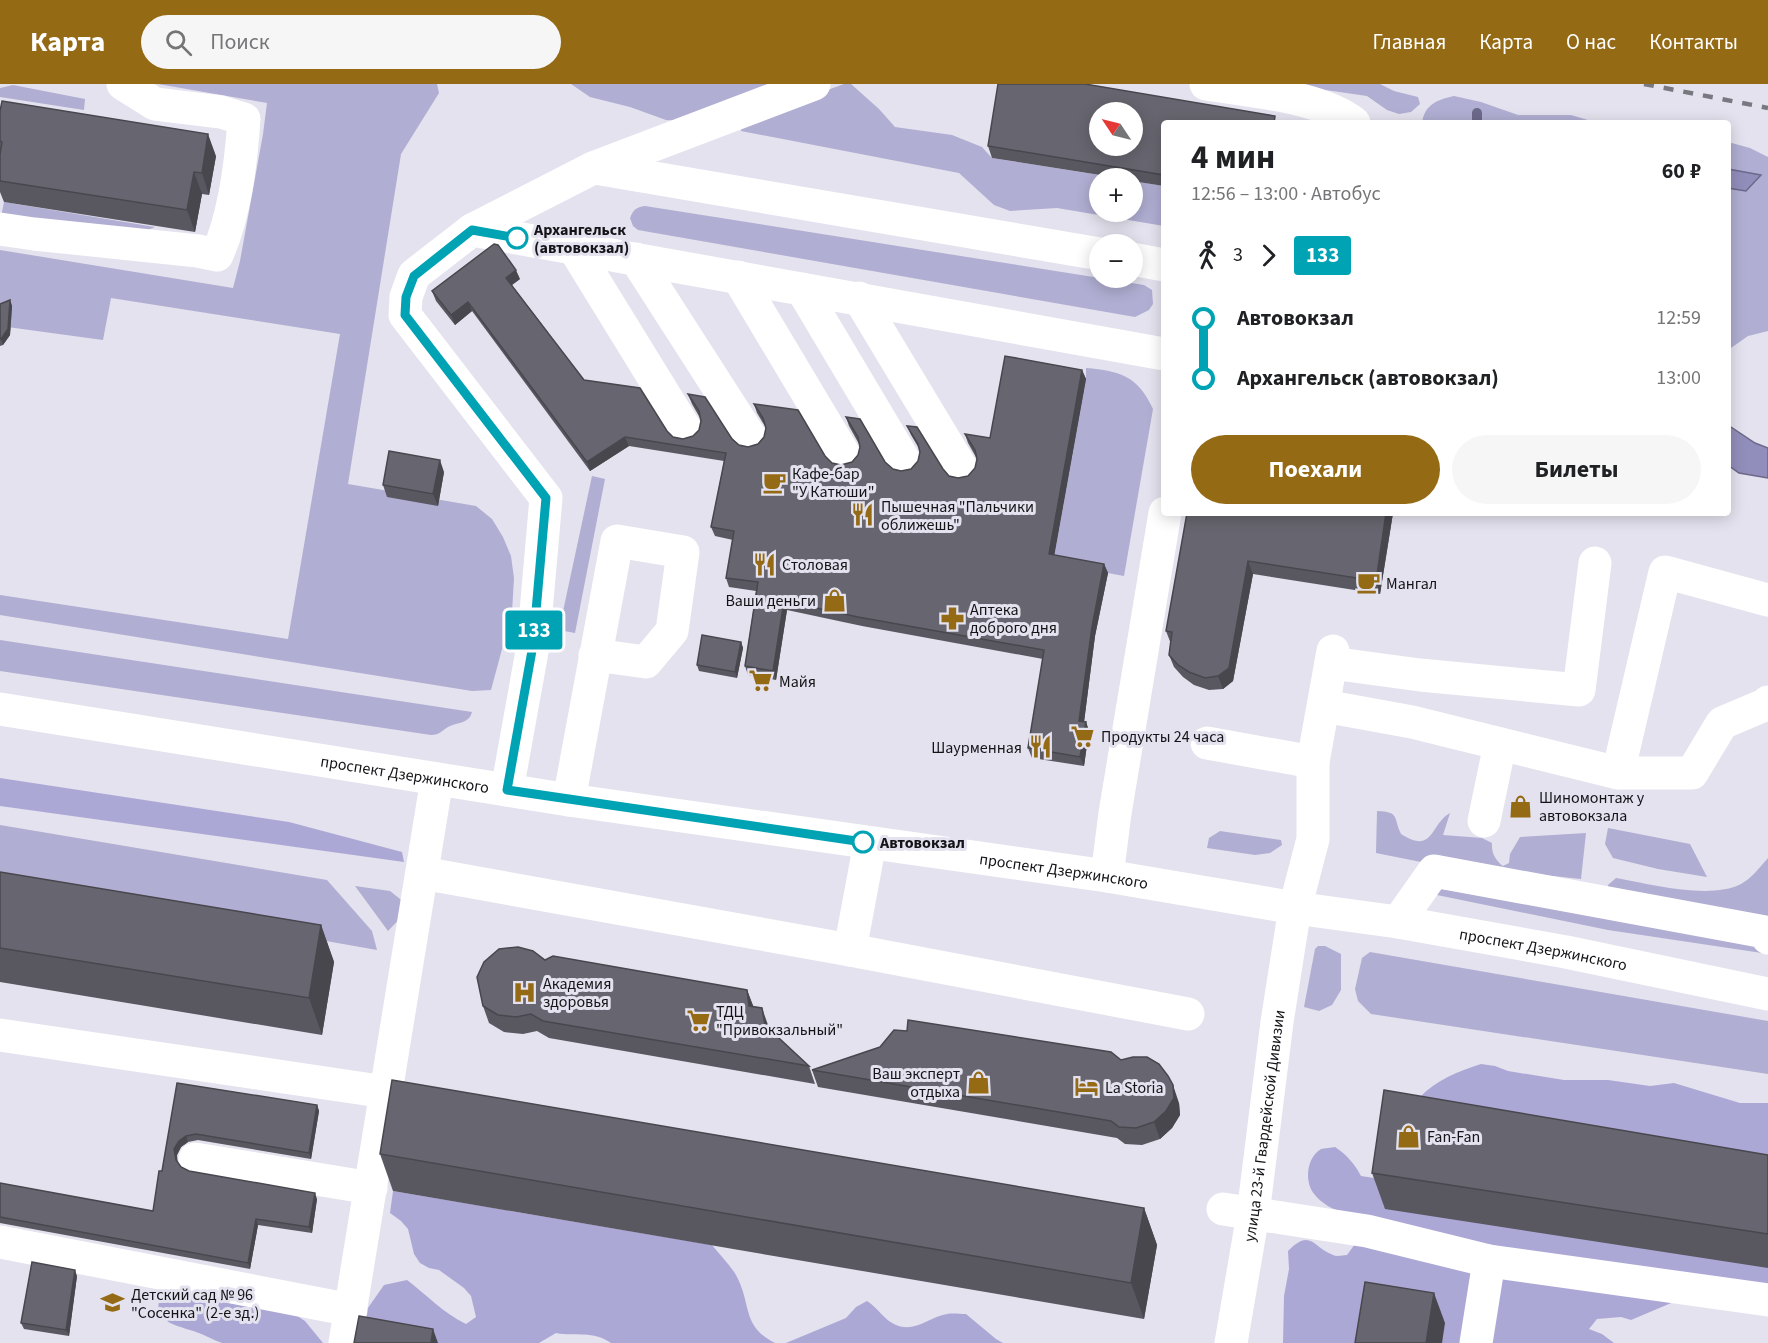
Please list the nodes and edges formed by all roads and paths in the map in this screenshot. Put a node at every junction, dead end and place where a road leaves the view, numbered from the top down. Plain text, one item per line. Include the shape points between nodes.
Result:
1 (123, 84) edge
2 (814, 84) edge
3 (1206, 84) edge
4 (1350, 120) edge
5 (593, 168) junction
6 (0, 229) edge
7 (472, 230) junction
8 (574, 248) junction
9 (1089, 252) edge
10 (636, 259) junction
11 (1143, 261) edge
12 (1161, 264) edge
13 (738, 277) junction
14 (802, 289) junction
15 (859, 298) junction
16 (1161, 353) edge
17 (686, 430) dead end
18 (751, 438) dead end
19 (845, 456) dead end
20 (905, 462) dead end
21 (962, 469) dead end
22 (1164, 516) edge
23 (1595, 563) dead end
24 (1768, 600) edge
25 (595, 656) dead end
26 (1768, 702) edge
27 (1324, 706) junction
28 (0, 709) edge
29 (1208, 742) dead end
30 (1500, 744) junction
31 (1313, 762) junction
32 (1618, 773) junction
33 (437, 779) junction
34 (507, 790) junction
35 (569, 800) junction
36 (1484, 821) dead end
37 (870, 843) junction
38 (422, 873) junction
39 (1107, 876) junction
40 (1295, 908) junction
41 (1398, 922) junction
42 (1768, 938) edge
43 (850, 950) junction
44 (1768, 994) edge
45 (1188, 1014) dead end
46 (0, 1035) edge
47 (386, 1092) junction
48 (195, 1159) dead end
49 (371, 1188) junction
50 (1238, 1211) junction
51 (0, 1242) edge
52 (1489, 1261) junction
53 (1768, 1300) edge
54 (351, 1310) junction
55 (345, 1343) edge
56 (1231, 1343) edge
57 (1476, 1343) edge

1 - 6 main road via 155,104 221,112 244,119 227,232 217,255
2 - 5 main road
3 - 4 main road via 1296,99 1339,112
5 - 7 main road
5 - 9 main road
7 - 8 main road
7 - 34 main road via 414,276 406,297 405,315 546,498 533,645
8 - 10 main road
8 - 17 main road
10 - 13 main road
10 - 18 main road
11 - 12 main road
13 - 14 main road
13 - 19 main road
14 - 15 main road
14 - 20 main road
15 - 16 main road
15 - 21 main road
22 - 39 main road
23 - 27 main road, улица 23-й Гвардейской Дивизии via 1579,690 1420,675 1332,657
24 - 32 main road via 1665,572
25 - 35 main road
26 - 32 main road via 1722,723 1692,773
27 - 30 main road
27 - 31 main road, улица 23-й Гвардейской Дивизии
28 - 33 main road, проспект Дзержинского
29 - 31 main road
30 - 32 main road
30 - 36 main road
31 - 40 main road, улица 23-й Гвардейской Дивизии via 1313,839
33 - 34 main road, проспект Дзержинского
33 - 38 main road
34 - 35 main road, проспект Дзержинского
35 - 37 main road, проспект Дзержинского
37 - 39 main road, проспект Дзержинского
37 - 43 main road
38 - 43 main road
38 - 47 main road
39 - 40 main road, проспект Дзержинского
40 - 41 main road, проспект Дзержинского
40 - 50 main road, улица 23-й Гвардейской Дивизии via 1277,1022
41 - 42 main road via 1434,872 1765,932
41 - 44 main road, проспект Дзержинского
43 - 45 main road
46 - 47 main road
47 - 49 main road
48 - 49 main road
49 - 54 main road
50 - 52 main road via 1367,1231
50 - 56 main road, улица 23-й Гвардейской Дивизии
51 - 54 main road
52 - 53 main road
52 - 57 main road
54 - 55 main road

